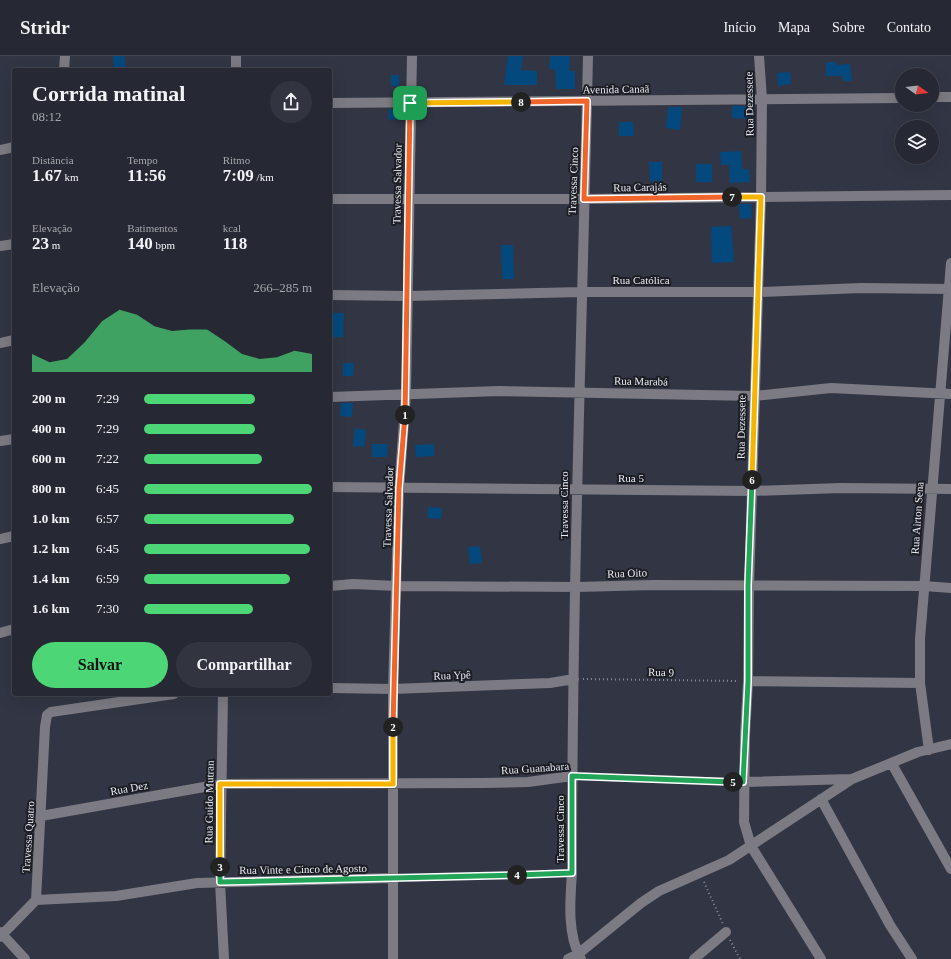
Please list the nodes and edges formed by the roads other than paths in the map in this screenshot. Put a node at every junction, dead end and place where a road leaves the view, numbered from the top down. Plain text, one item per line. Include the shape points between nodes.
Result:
1 (65, 56) edge
2 (236, 56) edge
3 (412, 56) edge
4 (588, 56) edge
5 (759, 56) edge
6 (64, 68) edge
7 (236, 68) edge
8 (939, 97) edge
9 (951, 97) edge
10 (895, 98) edge
11 (762, 99) junction
12 (587, 101) junction
13 (332, 103) edge
14 (410, 103) junction
15 (12, 147) edge
16 (0, 150) edge
17 (951, 195) edge
18 (761, 197) junction
19 (332, 199) edge
20 (409, 199) junction
21 (584, 199) junction
22 (12, 244) edge
23 (0, 246) edge
24 (951, 263) edge
25 (951, 289) edge
26 (581, 292) junction
27 (759, 292) junction
28 (332, 296) edge
29 (408, 296) junction
30 (12, 340) edge
31 (0, 343) edge
32 (578, 392) junction
33 (406, 394) junction
34 (946, 394) edge
35 (754, 396) junction
36 (332, 397) edge
37 (12, 438) edge
38 (0, 441) edge
39 (332, 487) edge
40 (399, 489) junction
41 (931, 489) junction
42 (951, 489) edge
43 (576, 490) junction
44 (752, 491) junction
45 (12, 536) edge
46 (0, 539) edge
47 (332, 586) edge
48 (397, 586) junction
49 (748, 586) junction
50 (924, 586) junction
51 (576, 587) junction
52 (951, 588) edge
53 (12, 629) edge
54 (0, 632) edge
55 (574, 679) junction
56 (748, 681) junction
57 (920, 683) junction
58 (332, 688) edge
59 (393, 689) junction
60 (160, 696) edge
61 (223, 696) edge
62 (951, 744) edge
63 (929, 750) junction
64 (892, 764) junction
65 (572, 776) junction
66 (852, 780) junction
67 (743, 782) junction
68 (220, 784) junction
69 (393, 784) junction
70 (821, 799) junction
71 (41, 816) junction
72 (751, 846) junction
73 (951, 869) edge
74 (393, 878) junction
75 (220, 882) junction
76 (36, 900) junction
77 (726, 932) road end
78 (1, 935) edge
79 (580, 956) edge
80 (25, 959) edge
81 (224, 959) edge
82 (393, 959) edge
83 (568, 959) edge
84 (694, 959) edge
85 (822, 959) edge
86 (912, 959) edge

1 - 6 street
2 - 7 street
3 - 14 street, Travessa Salvador
4 - 12 street, Travessa Cinco
5 - 11 street, Rua Dezessete
8 - 9 street
10 - 11 street, Avenida Canaã
11 - 12 street, Avenida Canaã
11 - 18 street, Rua Dezessete
12 - 14 street, Avenida Canaã
12 - 21 street, Travessa Cinco
13 - 14 street, Avenida Canaã
14 - 20 street, Travessa Salvador
15 - 16 street
17 - 18 street, Rua Carajás
18 - 21 street, Rua Carajás
18 - 27 street, Rua Dezessete
19 - 20 street, Rua Carajás
20 - 21 street, Rua Carajás
20 - 29 street, Travessa Salvador
21 - 26 street, Travessa Cinco
22 - 23 street
24 - 25 street, Rua Airton Sena
25 - 27 street, Rua Católica via 862,288
25 - 34 street, Rua Airton Sena
26 - 27 street, Rua Católica
26 - 29 street, Rua Católica
26 - 32 street, Travessa Cinco
27 - 35 street, Rua Dezessete
28 - 29 street, Rua Católica
29 - 33 street, Travessa Salvador
30 - 31 street
32 - 33 street, Rua Marabá
32 - 35 street, Rua Marabá
32 - 43 street, Travessa Cinco
33 - 36 street, Rua Marabá
33 - 40 street, Travessa Salvador
34 - 35 street, Rua Marabá via 831,388
34 - 41 street, Rua Airton Sena
35 - 44 street, Rua Dezessete
37 - 38 street
39 - 40 street, Rua 5
40 - 43 street, Rua 5
40 - 48 street, Travessa Salvador
41 - 42 street, Rua 5
41 - 44 street, Rua 5 via 841,488
41 - 50 street, Rua Airton Sena
43 - 44 street, Rua 5
43 - 51 street, Travessa Cinco
44 - 49 street, Rua Dezessete
45 - 46 street
47 - 48 street, Rua Oito
48 - 51 street, Rua Oito
48 - 59 street, Travessa Salvador
49 - 50 street, Rua Oito
49 - 51 street, Rua Oito
49 - 56 street, Rua Dezessete
50 - 52 street
50 - 57 street, Rua Airton Sena
51 - 55 street, Travessa Cinco
53 - 54 street
55 - 59 street, Rua Ypê via 550,683
55 - 65 street, Travessa Cinco
56 - 57 street
56 - 67 street, Rua Dezessete
57 - 63 street, Rua Airton Sena
58 - 59 street, Rua Ypê
59 - 69 street, Travessa Salvador
60 - 71 street, Travessa Quatro via 51,712 46,718 45,727
61 - 68 street, Rua Guido Mutran
62 - 63 street
63 - 64 street via 918,752
64 - 66 street
64 - 73 street
65 - 69 street, Rua Guanabara via 528,782
65 - 79 street, Travessa Cinco via 570,897 572,929
66 - 67 street
66 - 70 street
67 - 72 street, Rua Dezessete via 744,822
68 - 69 street, Rua Guanabara
68 - 71 street, Rua Dez
68 - 75 street, Rua Guido Mutran
69 - 74 street, Travessa Salvador
70 - 72 street
70 - 86 street via 890,925
71 - 76 street, Travessa Quatro
72 - 79 street via 729,860 659,891 641,903
72 - 85 street, Rua Dezessete
74 - 75 street, Rua Vinte e Cinco de Agosto
74 - 82 street, Travessa Salvador
75 - 76 street, Rua Vinte e Cinco de Agosto via 197,883 116,896
75 - 81 street, Rua Guido Mutran
76 - 78 street
77 - 84 street
78 - 80 street
79 - 83 street

